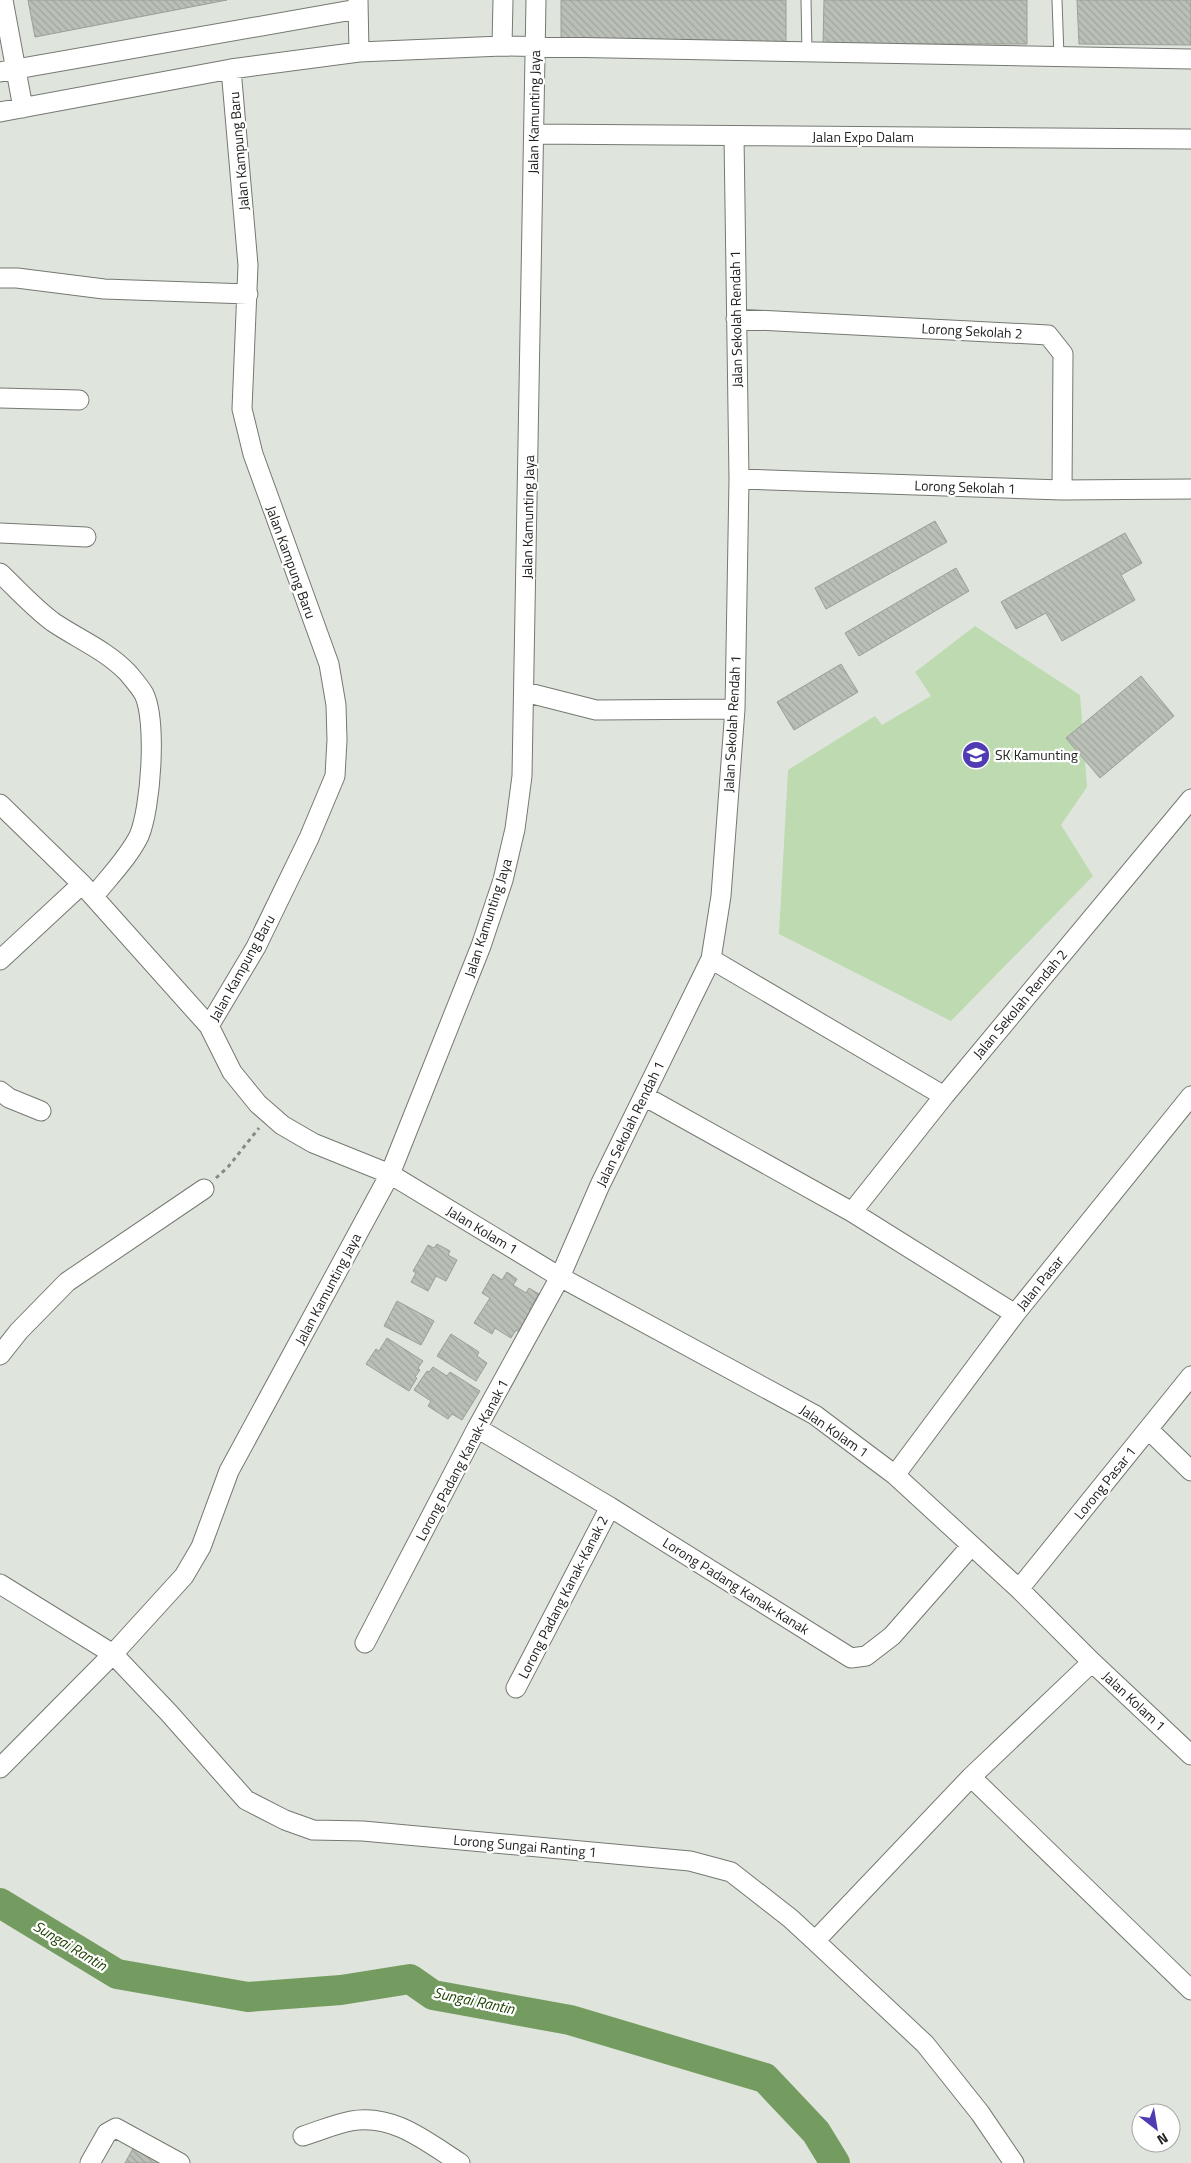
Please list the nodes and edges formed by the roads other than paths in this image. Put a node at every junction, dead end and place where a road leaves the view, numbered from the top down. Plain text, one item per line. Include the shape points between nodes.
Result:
1 (3, 0) edge
2 (503, 0) edge
3 (536, 0) edge
4 (806, 0) edge
5 (1057, 0) edge
6 (358, 4) edge
7 (502, 46) junction
8 (536, 47) junction
9 (358, 52) junction
10 (807, 52) junction
11 (1059, 56) junction
12 (1191, 59) edge
13 (231, 69) junction
14 (9, 70) edge
15 (23, 108) junction
16 (0, 112) edge
17 (534, 134) junction
18 (734, 136) junction
19 (1191, 139) edge
20 (0, 278) edge
21 (248, 294) junction
22 (736, 319) junction
23 (0, 398) edge
24 (79, 400) dead end
25 (739, 479) junction
26 (1191, 489) edge
27 (1062, 490) junction
28 (0, 533) edge
29 (86, 537) dead end
30 (0, 573) edge
31 (524, 692) junction
32 (735, 709) junction
33 (1191, 799) edge
34 (0, 804) edge
35 (88, 890) junction
36 (711, 958) junction
37 (0, 960) edge
38 (209, 1026) junction
39 (0, 1092) edge
40 (644, 1096) junction
41 (944, 1096) junction
42 (1191, 1096) edge
43 (41, 1111) dead end
44 (390, 1174) junction
45 (204, 1188) road end
46 (852, 1212) junction
47 (560, 1277) junction
48 (1016, 1314) junction
49 (0, 1355) edge
50 (1191, 1376) edge
51 (478, 1428) junction
52 (1149, 1430) junction
53 (1191, 1471) edge
54 (895, 1475) junction
55 (610, 1507) junction
56 (972, 1546) junction
57 (0, 1584) edge
58 (1019, 1589) junction
59 (365, 1643) dead end
60 (113, 1654) junction
61 (1092, 1662) junction
62 (516, 1688) dead end
63 (1191, 1755) edge
64 (0, 1768) edge
65 (971, 1777) junction
66 (816, 1941) junction
67 (1191, 1990) edge
68 (303, 2136) dead end
69 (90, 2163) edge
70 (180, 2163) edge
71 (460, 2163) edge
72 (1014, 2163) edge

1 - 14 street
2 - 7 street
3 - 8 street, Jalan Kamunting Jaya
4 - 10 lane
5 - 11 lane
6 - 9 street
6 - 14 street
7 - 8 street
7 - 9 street
8 - 10 street
8 - 17 street, Jalan Kamunting Jaya
9 - 13 street
10 - 11 street
11 - 12 street
13 - 15 street
13 - 21 street, Jalan Kampung Baru via 244,202
14 - 15 street
15 - 16 street
17 - 18 street, Jalan Expo Dalam
17 - 31 street, Jalan Kamunting Jaya
18 - 19 street, Jalan Expo Dalam
18 - 22 street, Jalan Sekolah Rendah 1
20 - 21 street via 104,289
21 - 38 street, Jalan Kampung Baru via 242,409 253,454 329,664 336,705 336,776 256,947
22 - 25 street, Jalan Sekolah Rendah 1
22 - 27 street, Lorong Sekolah 2 via 1048,335 1063,354
23 - 24 street
25 - 27 street, Lorong Sekolah 1
25 - 32 street, Jalan Sekolah Rendah 1
26 - 27 street, Lorong Sekolah 1
28 - 29 street
30 - 35 street via 52,621 106,654 128,673 144,694 150,715 151,746 145,813 139,834 131,849
31 - 32 street via 596,710
31 - 44 street, Jalan Kamunting Jaya via 522,776 515,829 503,880 481,946
32 - 36 street, Jalan Sekolah Rendah 1 via 721,896
33 - 41 street, Jalan Sekolah Rendah 2
34 - 35 street, Jalan Kolam 1
35 - 37 street
35 - 38 street, Jalan Kolam 1
36 - 40 street, Jalan Sekolah Rendah 1
36 - 41 street
38 - 44 street, Jalan Kolam 1 via 232,1072 258,1104 282,1125 313,1144
39 - 43 street
40 - 46 street
40 - 47 street, Jalan Sekolah Rendah 1
41 - 46 street, Jalan Sekolah Rendah 2
42 - 48 street, Jalan Pasar
44 - 47 street, Jalan Kolam 1
44 - 60 street, Jalan Kamunting Jaya via 229,1471 201,1548 184,1576
45 - 49 street via 67,1282
46 - 48 street
47 - 51 street, Lorong Padang Kanak-Kanak 1
47 - 54 street, Jalan Kolam 1 via 815,1415
48 - 54 street, Jalan Pasar
50 - 52 street, Lorong Pasar 1
51 - 55 street, Lorong Padang Kanak-Kanak
51 - 59 street, Lorong Padang Kanak-Kanak 1
52 - 53 street
52 - 58 street, Lorong Pasar 1
54 - 56 street, Jalan Kolam 1
55 - 56 street, Lorong Padang Kanak-Kanak via 852,1658 866,1656 892,1636
55 - 62 street, Lorong Padang Kanak-Kanak 2
56 - 58 street, Jalan Kolam 1
57 - 60 street, Lorong Sungai Ranting 1
58 - 61 street, Jalan Kolam 1
60 - 64 street, Jalan Kamunting Jaya
60 - 66 street, Lorong Sungai Ranting 1 via 246,1800 285,1820 313,1830 363,1831 690,1861 731,1872
61 - 63 street, Jalan Kolam 1
61 - 65 street
65 - 66 street
65 - 67 street
66 - 72 street, Lorong Sungai Ranting 1 via 926,2044
68 - 71 street via 350,2121 390,2123 403,2127
69 - 70 street via 106,2133 116,2128

